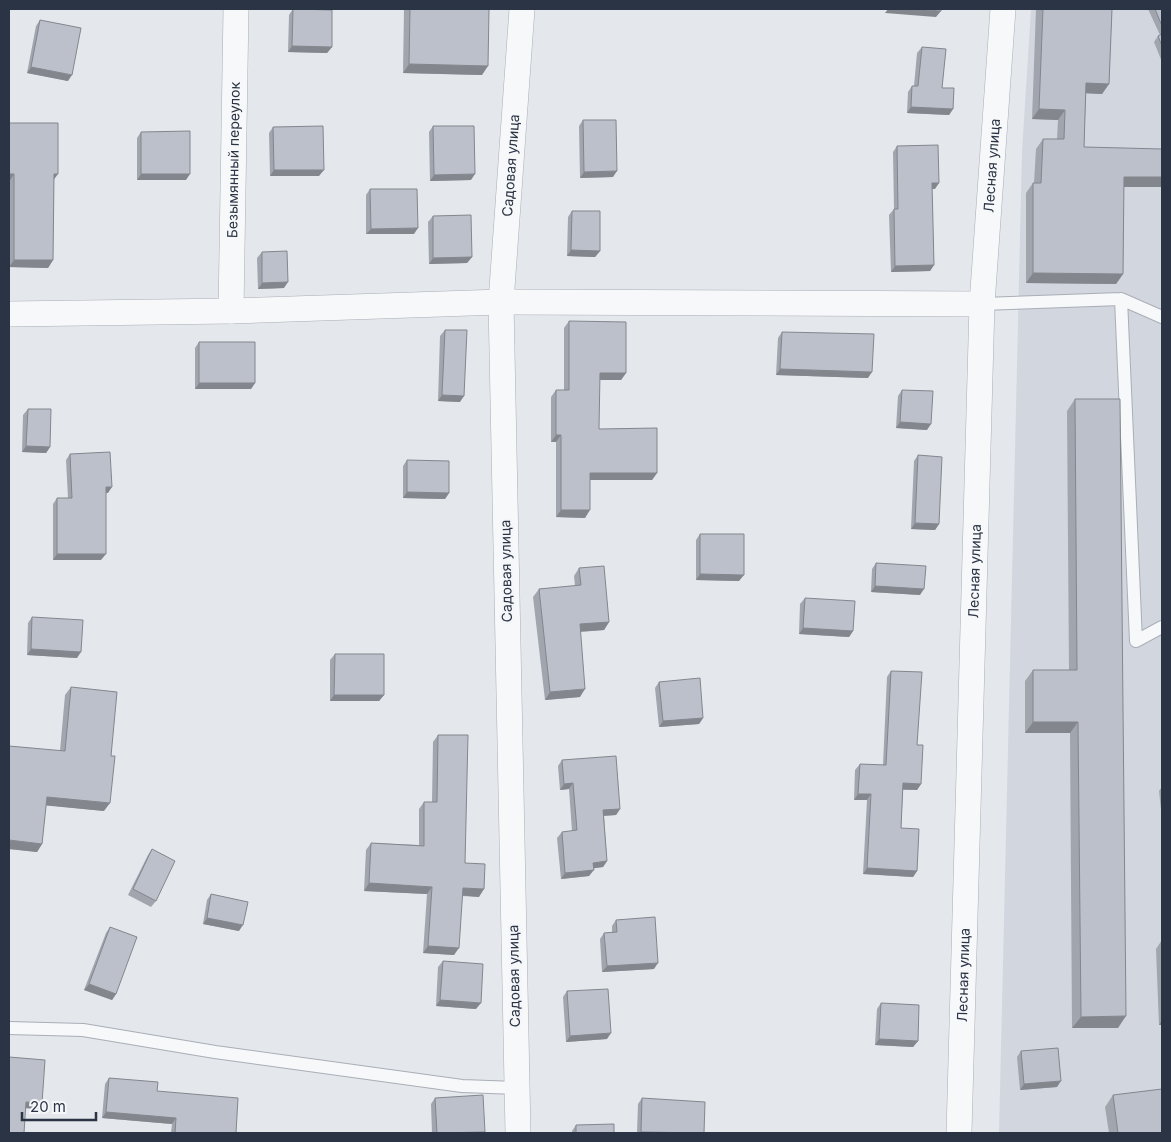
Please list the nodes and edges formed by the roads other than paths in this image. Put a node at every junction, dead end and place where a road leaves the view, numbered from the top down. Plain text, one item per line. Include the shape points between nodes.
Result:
1 (236, 9) edge
2 (522, 9) edge
3 (1003, 9) edge
4 (1121, 299) junction
5 (501, 302) junction
6 (982, 304) junction
7 (231, 312) junction
8 (9, 314) edge
9 (1162, 317) edge
10 (1162, 627) edge
11 (9, 1028) edge
12 (516, 1088) junction
13 (518, 1133) edge
14 (959, 1133) edge

1 - 7 street, Безымянный переулок
2 - 5 street, Садовая улица
3 - 6 street, Лесная улица
4 - 6 lane
4 - 9 lane
4 - 10 lane via 1136,641
5 - 6 street
5 - 7 street
5 - 12 street, Садовая улица
6 - 14 street, Лесная улица
7 - 8 street
11 - 12 lane via 83,1030 462,1086
12 - 13 street, Садовая улица

